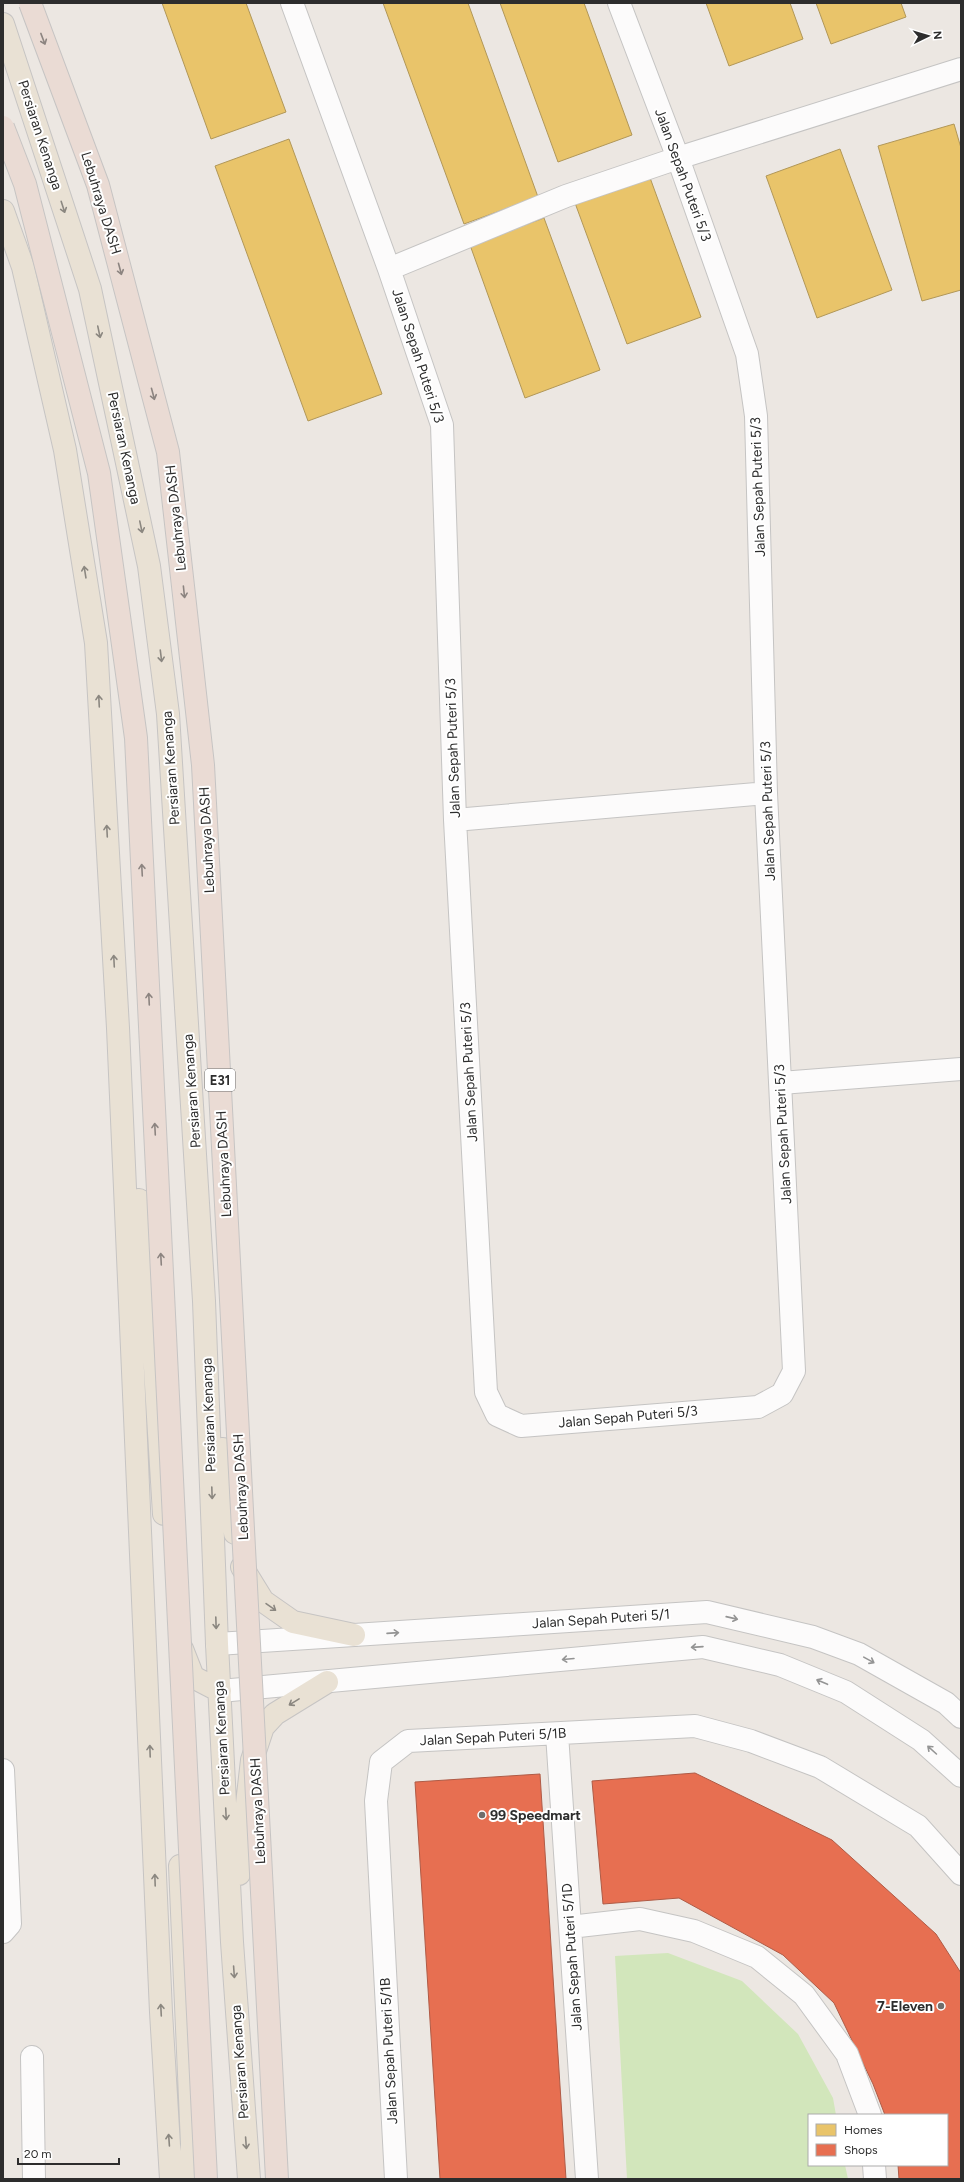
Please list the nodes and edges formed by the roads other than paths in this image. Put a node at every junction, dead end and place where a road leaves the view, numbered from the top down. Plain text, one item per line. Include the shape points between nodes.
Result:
1 (30, 3) edge
2 (292, 3) edge
3 (619, 3) edge
4 (3, 24) edge
5 (961, 69) edge
6 (3, 127) edge
7 (678, 158) junction
8 (3, 211) edge
9 (3, 237) edge
10 (23, 267) junction
11 (389, 269) junction
12 (766, 793) junction
13 (456, 820) junction
14 (118, 1028) junction
15 (961, 1069) edge
16 (781, 1083) junction
17 (204, 1301) junction
18 (354, 1635) junction
19 (217, 1644) junction
20 (193, 1677) junction
21 (327, 1682) junction
22 (220, 1691) junction
23 (961, 1717) edge
24 (557, 1734) junction
25 (3, 1770) edge
26 (961, 1776) edge
27 (961, 1874) edge
28 (570, 1927) junction
29 (3, 1932) edge
30 (232, 1942) junction
31 (32, 2057) dead end
32 (870, 2114) edge
33 (874, 2166) edge
34 (34, 2179) edge
35 (172, 2179) edge
36 (188, 2179) edge
37 (206, 2179) edge
38 (248, 2179) edge
39 (277, 2179) edge
40 (396, 2179) edge
41 (587, 2179) edge
42 (875, 2179) edge

1 -> 39 highway, Lebuhraya DASH / E31, bridge via 98,184 168,452 203,765
2 - 11 street, Jalan Sepah Puteri 5/3
3 - 7 street, Jalan Sepah Puteri 5/3
4 -> 17 main road, Persiaran Kenanga via 90,289 149,566 168,714
5 - 7 street
37 -> 6 highway, bridge via 136,738 99,473 25,184
7 - 11 street via 566,196
7 - 12 street, Jalan Sepah Puteri 5/3 via 747,354 756,416
8 - 10 main road
9 - 10 street
14 -> 10 main road via 96,643 65,450
11 - 13 street, Jalan Sepah Puteri 5/3 via 442,425
12 - 13 street
12 - 16 street, Jalan Sepah Puteri 5/3
13 - 16 street, Jalan Sepah Puteri 5/3 via 486,1392 497,1415 521,1426 758,1407 782,1394 794,1371
14 - 20 main road via 151,1303 170,1600 178,1640
35 -> 14 main road via 160,2004
15 - 16 street
17 -> 18 main road via 240,1564 263,1601 293,1622
17 -> 19 main road, Persiaran Kenanga
18 - 19 street, Jalan Sepah Puteri 5/1
18 -> 23 street, Jalan Sepah Puteri 5/1 via 707,1612 813,1637 859,1654 946,1703
19 - 20 main road
19 - 22 main road, Persiaran Kenanga
20 - 22 main road
20 - 36 main road via 174,1726 192,2144
21 - 22 street
26 -> 21 street via 921,1740 846,1692 780,1665 703,1647
21 -> 30 main road via 275,1714 263,1727 252,1760
22 -> 30 main road, Persiaran Kenanga
24 - 27 street, Jalan Sepah Puteri 5/1B via 695,1726 751,1741 820,1766 918,1826
24 - 28 street, Jalan Sepah Puteri 5/1D
24 - 40 street, Jalan Sepah Puteri 5/1B via 408,1741 381,1762 376,1801
25 - 29 street via 10,1924
28 - 32 street via 640,1919 694,1931 758,1957 804,1995 847,2054
28 - 41 street, Jalan Sepah Puteri 5/1D
30 -> 38 main road, Persiaran Kenanga
31 - 34 street
33 - 42 street

